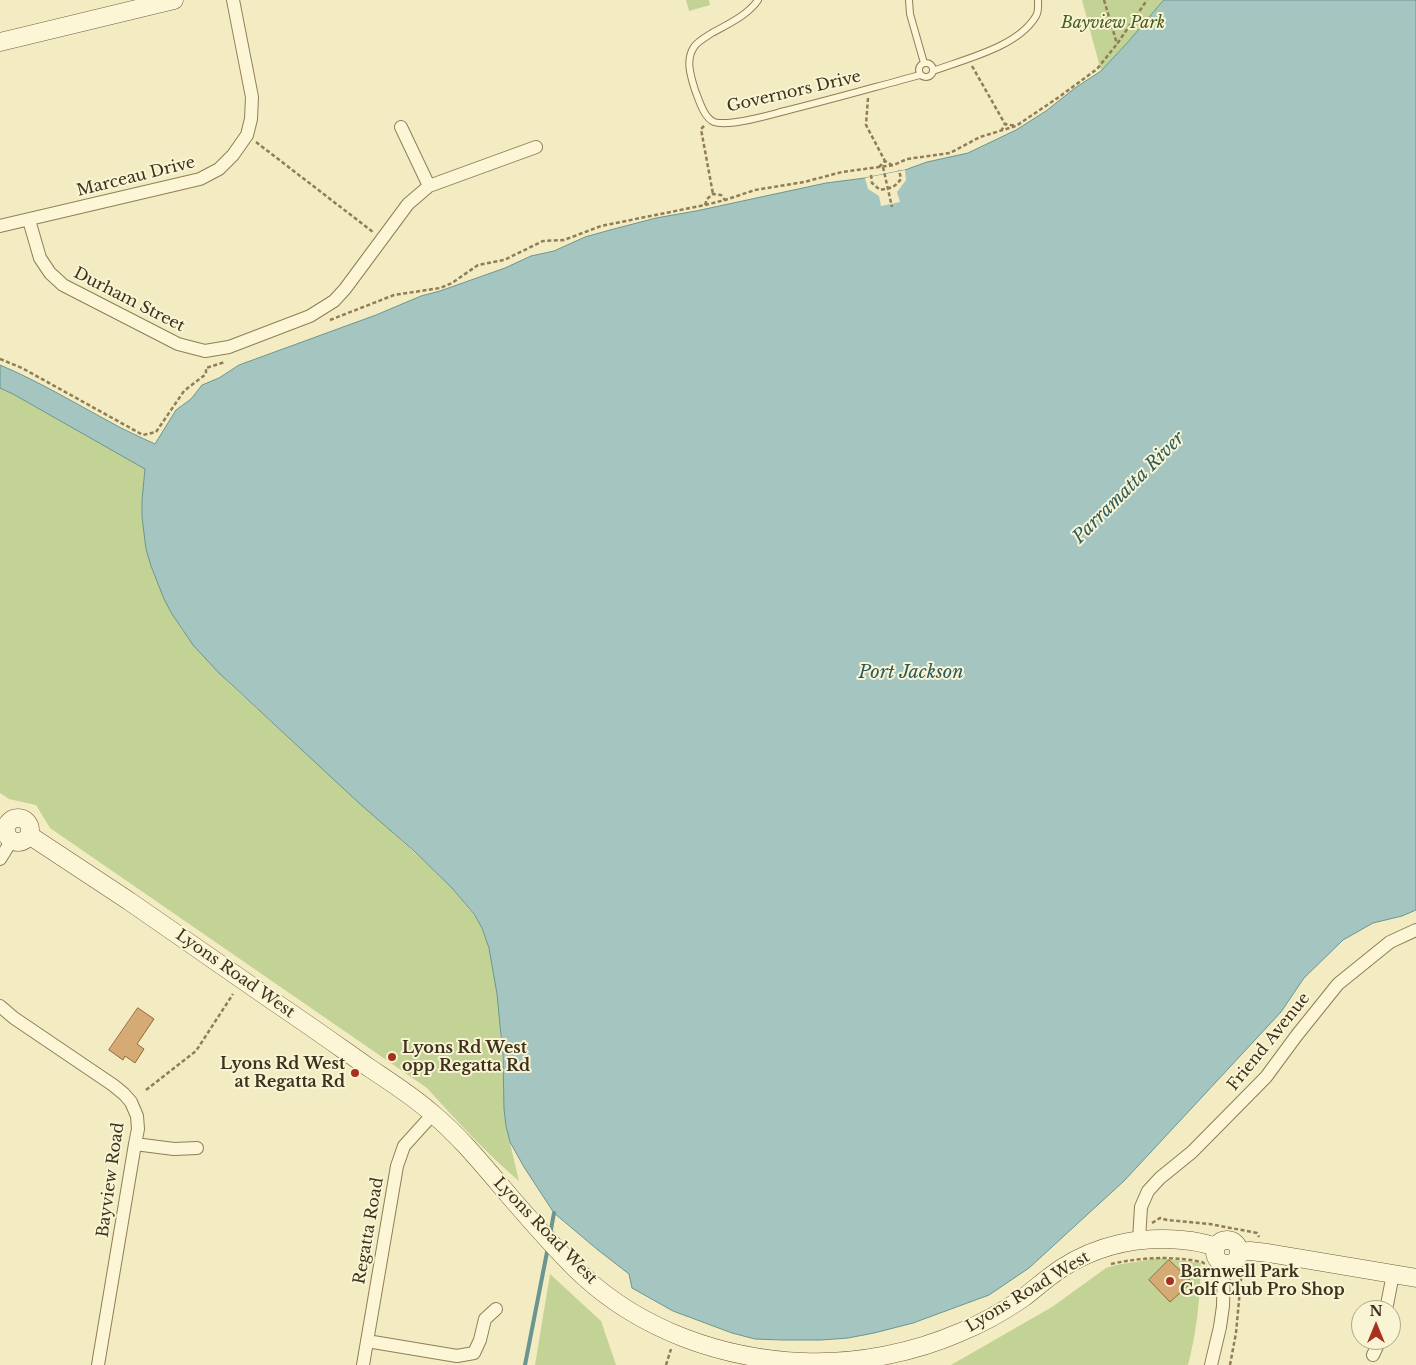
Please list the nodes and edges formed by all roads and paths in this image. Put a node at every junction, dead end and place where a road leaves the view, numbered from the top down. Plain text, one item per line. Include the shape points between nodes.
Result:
1 (174, 0) edge
2 (233, 0) edge
3 (758, 0) edge
4 (909, 0) edge
5 (1038, 0) edge
6 (1104, 0) edge
7 (1147, 0) edge
8 (0, 42) edge
9 (1117, 44) junction
10 (967, 58) junction
11 (924, 63) junction
12 (933, 71) junction
13 (920, 75) junction
14 (868, 90) junction
15 (710, 120) junction
16 (1005, 124) junction
17 (1016, 126) junction
18 (401, 127) dead end
19 (1000, 132) junction
20 (247, 135) junction
21 (536, 147) dead end
22 (885, 161) junction
23 (894, 165) junction
24 (883, 167) junction
25 (879, 168) junction
26 (899, 170) dead end
27 (870, 176) dead end
28 (429, 186) junction
29 (888, 189) junction
30 (713, 194) junction
31 (725, 200) junction
32 (705, 205) junction
33 (892, 207) dead end
34 (29, 220) junction
35 (0, 226) edge
36 (382, 239) junction
37 (322, 323) dead end
38 (0, 359) edge
39 (228, 361) dead end
40 (5, 817) edge
41 (29, 836) junction
42 (12, 840) junction
43 (0, 859) edge
44 (1416, 930) edge
45 (233, 994) dead end
46 (0, 1006) edge
47 (146, 1090) dead end
48 (433, 1114) junction
49 (136, 1144) junction
50 (197, 1148) dead end
51 (1167, 1220) dead end
52 (1257, 1233) dead end
53 (1138, 1240) junction
54 (1216, 1260) junction
55 (1111, 1264) dead end
56 (1393, 1274) junction
57 (1241, 1276) dead end
58 (1416, 1278) edge
59 (1388, 1300) edge
60 (496, 1309) dead end
61 (676, 1336) junction
62 (367, 1341) junction
63 (1375, 1350) edge
64 (1373, 1355) dead end
65 (98, 1365) edge
66 (363, 1365) edge
67 (666, 1365) edge
68 (1211, 1365) edge
69 (1230, 1365) edge

1 - 8 main road
2 - 20 street, Marceau Drive via 252,97
3 - 15 lane, Governors Drive via 736,19 705,37 695,46 690,57 696,92
4 - 11 lane
5 - 10 lane via 1038,14 1024,31 1003,46
6 - 9 path
7 - 9 path
9 - 17 path via 1097,69
10 - 12 lane
10 - 16 path
11 - 12 lane
11 - 13 lane via 919,68
12 - 13 lane via 929,76
13 - 14 lane, Governors Drive
14 - 15 lane, Governors Drive via 728,123
14 - 22 path via 866,125
15 - 30 path via 701,129
16 - 17 path
16 - 19 path
17 - 19 path
18 - 28 street
19 - 23 path via 980,137 950,153 907,159
20 - 34 street, Marceau Drive via 224,164 200,179
20 - 36 path
21 - 28 street, Durham Street
22 - 23 path
22 - 25 path
23 - 24 path
24 - 25 path
24 - 29 path
25 - 31 path via 842,172 755,190
26 - 29 path via 901,179 895,187
27 - 29 path via 880,190
28 - 36 street, Durham Street via 408,204
29 - 33 path
30 - 31 path
30 - 32 path
31 - 32 path
32 - 37 path via 601,226 564,240 543,241 504,260 478,265 440,288 394,295
34 - 35 street, Marceau Drive
34 - 36 street, Durham Street via 40,258 63,285 178,344 205,351 229,347 310,316 334,302
38 - 39 path via 144,435 156,432 184,391 206,374 206,368
40 - 41 main road via 26,821 30,828
40 - 42 main road
41 - 42 main road via 23,841
41 - 48 main road, Lyons Road West via 126,899
42 - 43 street
44 - 53 street, Friend Avenue via 1390,942 1338,984 1266,1078 1192,1152 1148,1190 1140,1208
45 - 47 path via 196,1050
46 - 49 street, Bayview Road via 124,1094 137,1116
48 - 61 main road, Lyons Road West via 582,1275 639,1317
48 - 62 street, Regatta Road via 404,1146 397,1166
49 - 50 street via 174,1149
49 - 65 street, Bayview Road
51 - 52 path
53 - 54 main road, Lyons Road West via 1157,1238 1206,1243
53 - 61 main road, Lyons Road West via 1106,1248 1062,1268 1020,1300 962,1332 930,1344 871,1358 838,1362 765,1359
54 - 55 path via 1206,1268 1202,1262 1169,1258
54 - 56 main road via 1228,1264 1239,1256 1239,1252 1250,1251
54 - 68 street via 1221,1320
56 - 58 main road
56 - 59 street
57 - 69 path
60 - 62 street via 485,1319 474,1353 457,1356
61 - 67 path
62 - 66 street, Regatta Road
63 - 64 street

